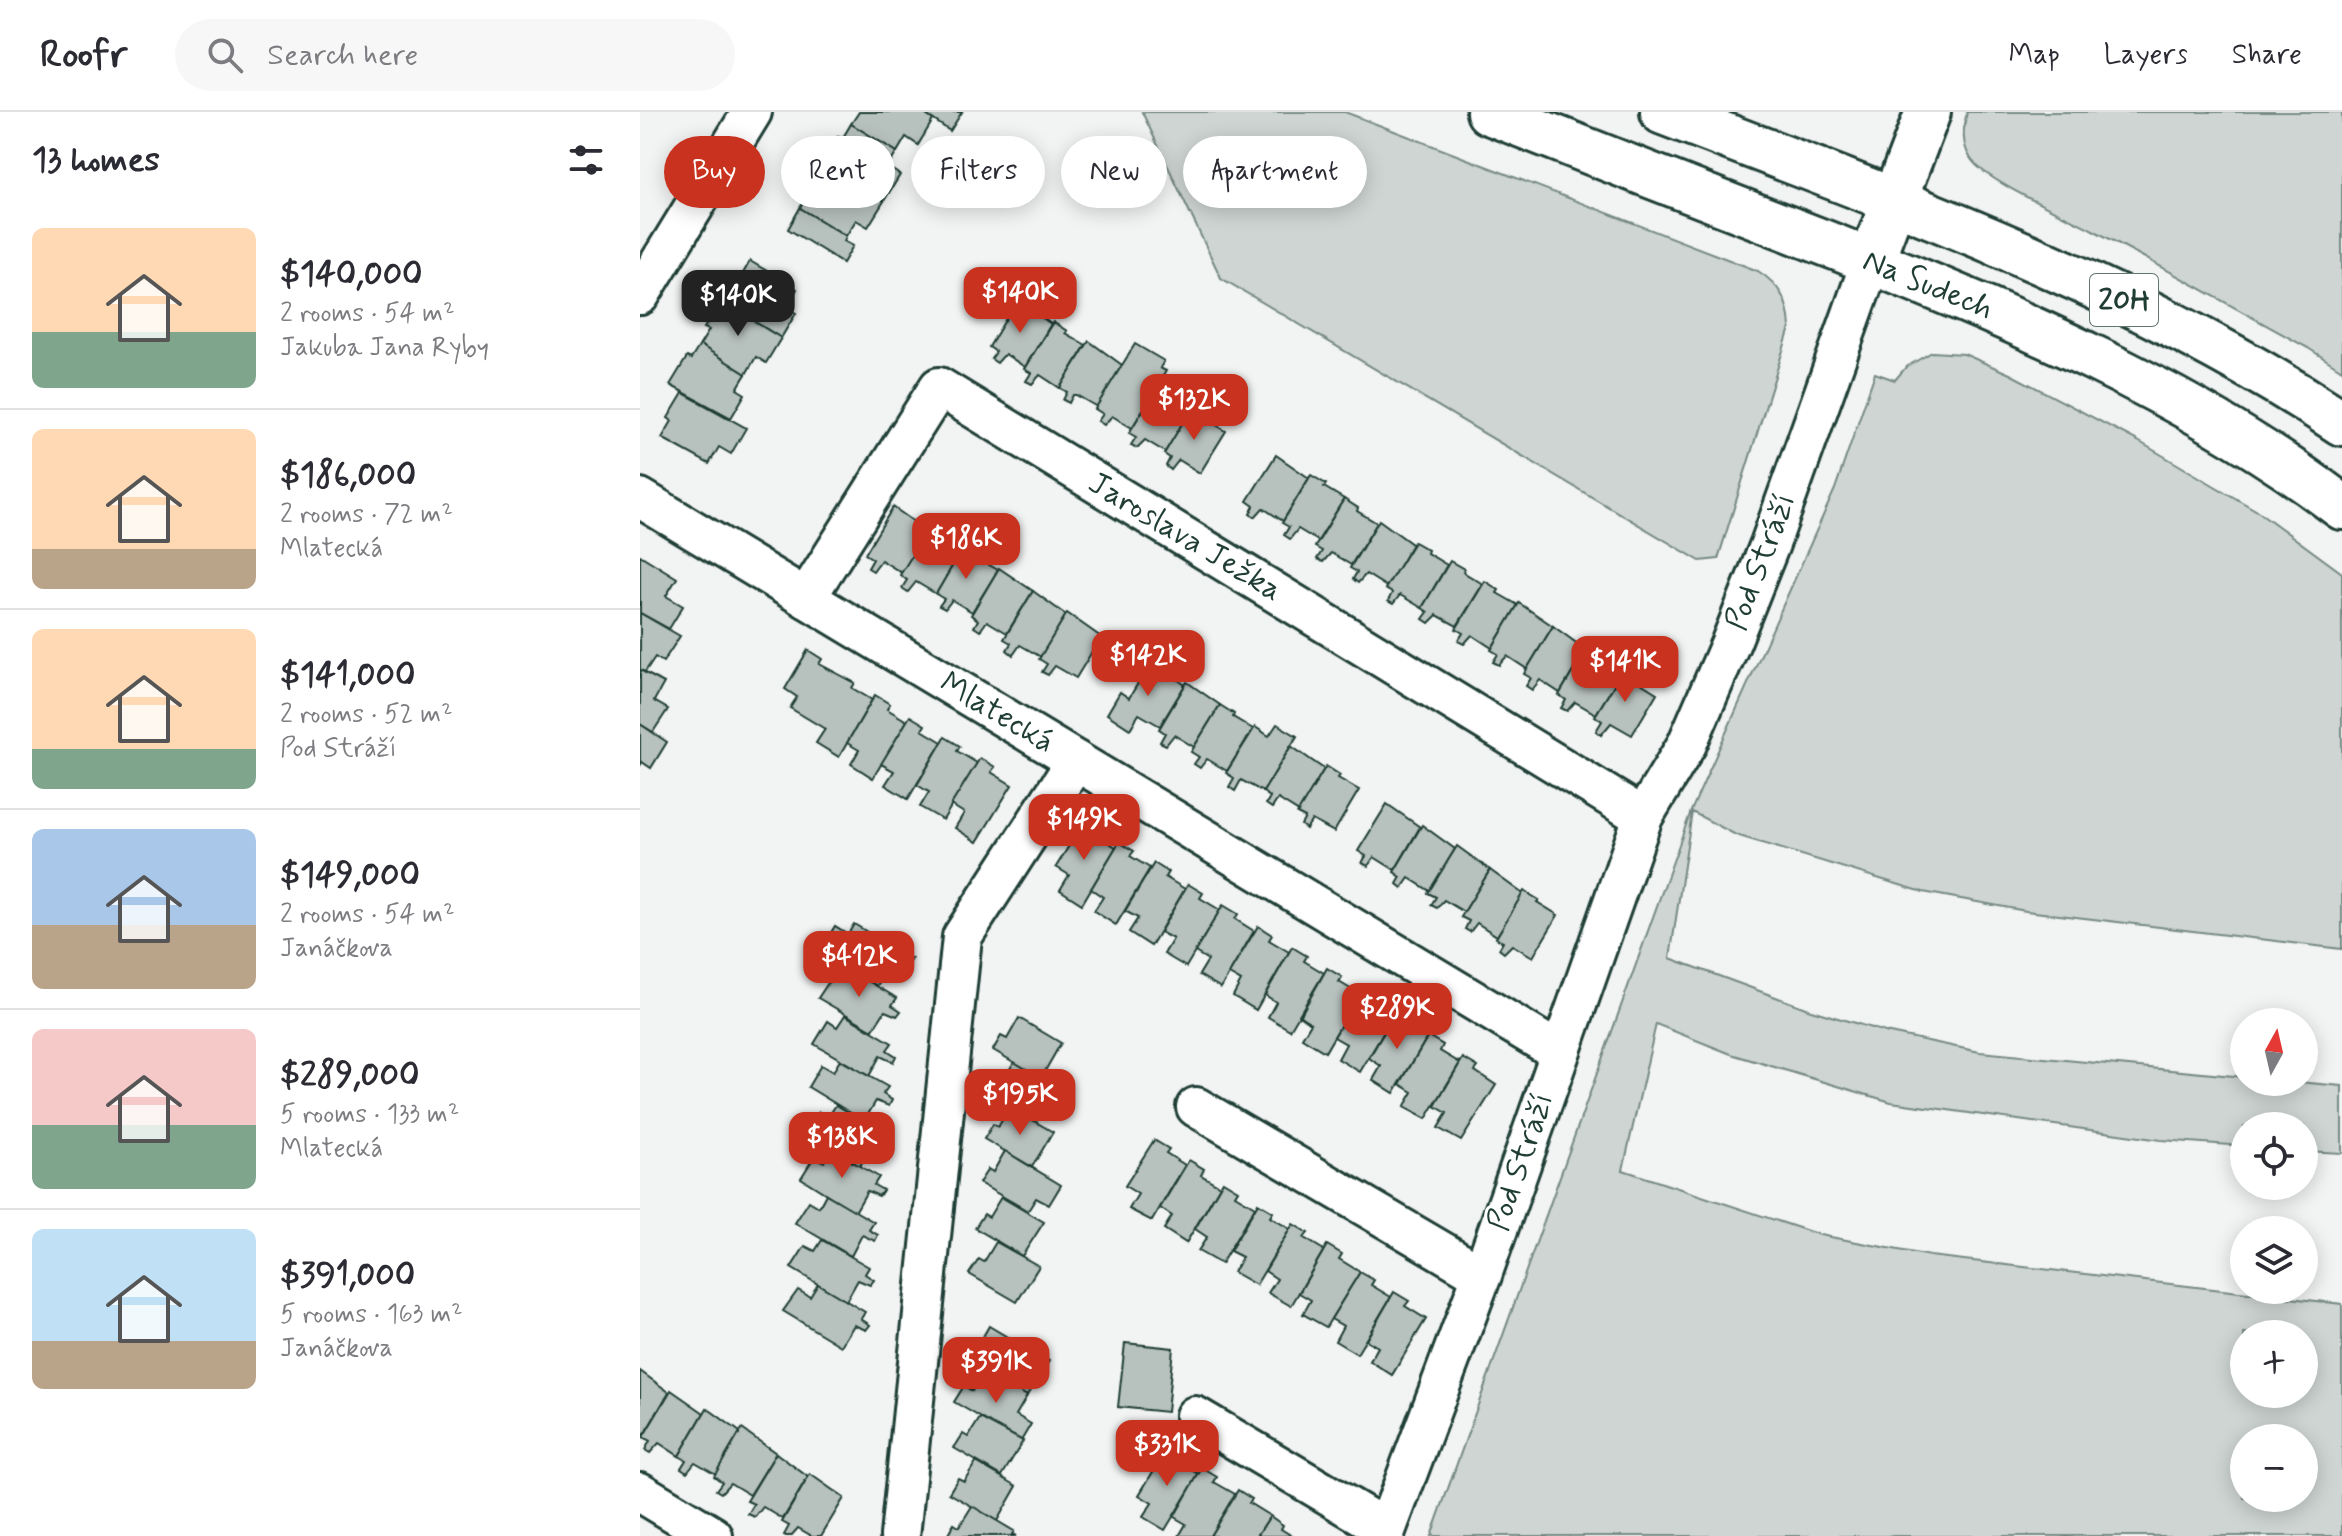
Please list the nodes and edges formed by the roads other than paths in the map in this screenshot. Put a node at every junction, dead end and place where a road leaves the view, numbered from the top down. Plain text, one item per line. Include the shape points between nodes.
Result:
1 (752, 112) edge
2 (1489, 112) edge
3 (1663, 112) edge
4 (1928, 112) edge
5 (1895, 200) junction
6 (1871, 261) junction
7 (640, 295) edge
8 (2342, 423) edge
9 (640, 498) edge
10 (2342, 507) edge
11 (806, 598) junction
12 (1076, 761) junction
13 (1643, 817) junction
14 (1559, 1052) junction
15 (1196, 1107) dead end
16 (1482, 1275) junction
17 (1195, 1416) dead end
18 (640, 1492) edge
19 (1385, 1532) edge
20 (713, 1536) edge
21 (900, 1536) edge

1 - 7 street
2 - 6 main road, Na Sudech / 20H
3 - 5 main road, Na Sudech / 20H
4 - 5 main road, Pod Stráží
5 - 6 main road, Pod Stráží
5 - 8 main road, Na Sudech / 20H via 2175,324
6 - 10 main road, Na Sudech / 20H via 1991,310 2138,380 2233,434
6 - 13 street, Pod Stráží via 1736,628 1687,744
9 - 11 street, Mlatecká
11 - 12 street, Mlatecká
11 - 13 street, Jaroslava Ježka via 939,387
12 - 14 street, Mlatecká
12 - 21 street via 962,937
13 - 14 street, Pod Stráží
14 - 16 street, Pod Stráží
15 - 16 street, Pod Stráží
16 - 19 street, Pod Stráží
17 - 19 street, Pod Stráží
18 - 20 street

